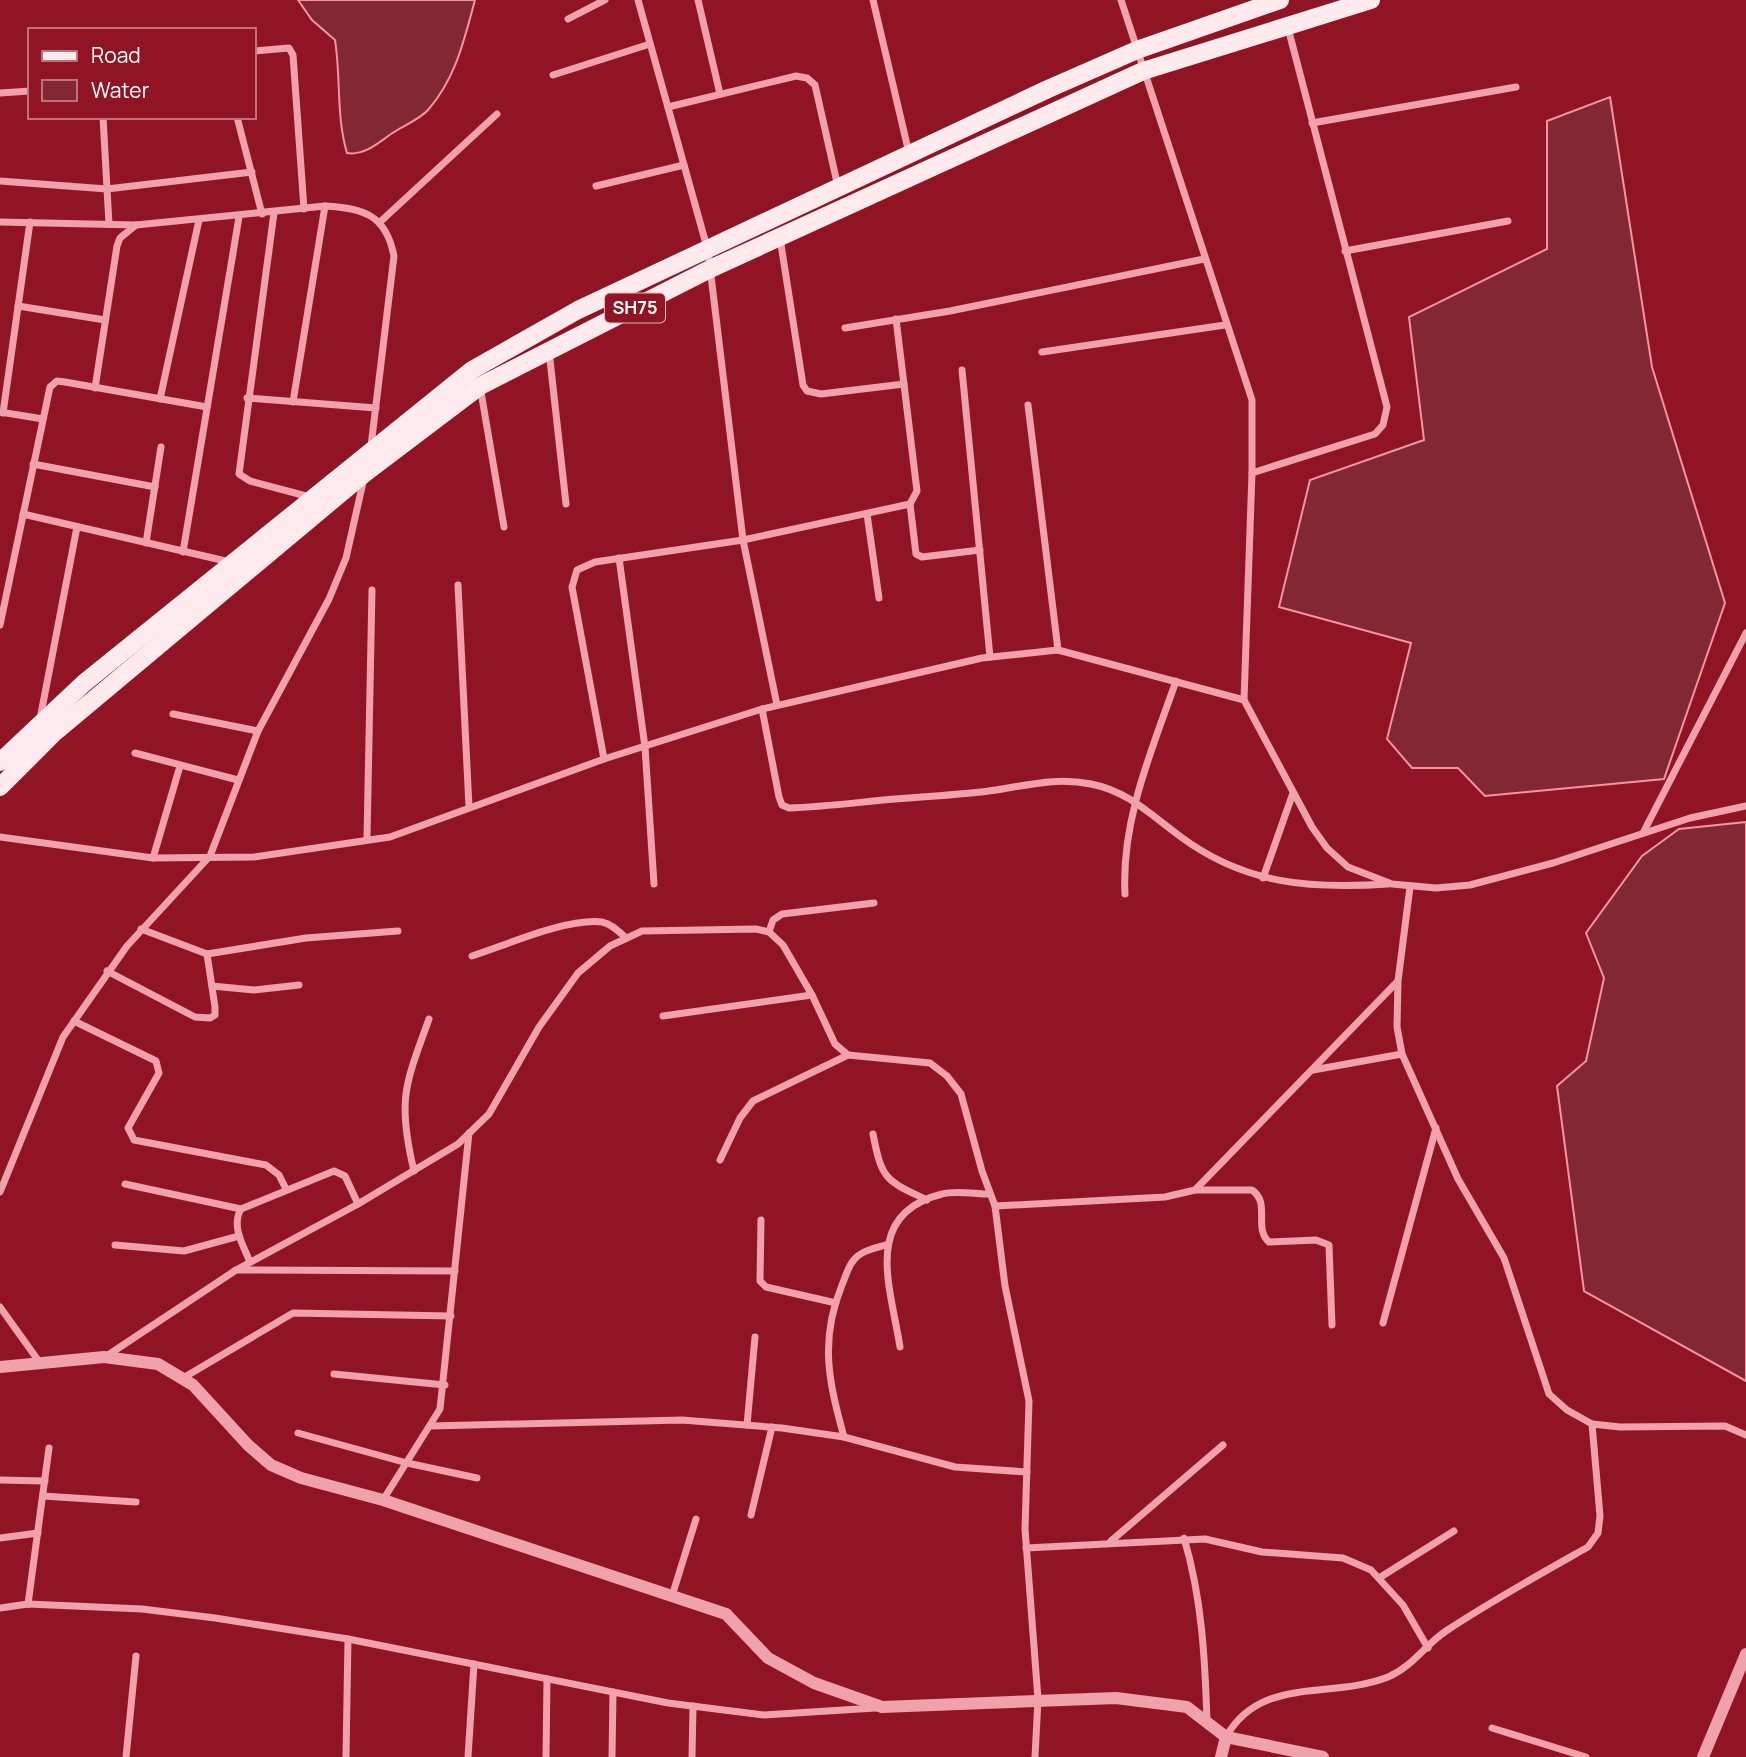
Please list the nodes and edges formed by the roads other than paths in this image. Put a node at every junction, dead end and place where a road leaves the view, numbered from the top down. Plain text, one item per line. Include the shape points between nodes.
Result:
1 (605, 0) edge
2 (638, 0) edge
3 (698, 0) edge
4 (873, 0) edge
5 (1121, 0) edge
6 (1280, 0) edge
7 (1371, 0) edge
8 (568, 19) dead end
9 (1288, 28) junction
10 (650, 44) junction
11 (1137, 50) junction
12 (256, 51) edge
13 (1143, 71) junction
14 (553, 75) dead end
15 (1516, 87) dead end
16 (28, 91) edge
17 (0, 93) edge
18 (720, 94) junction
19 (668, 107) junction
20 (498, 114) dead end
21 (103, 119) edge
22 (238, 119) edge
23 (1312, 123) junction
24 (910, 154) junction
25 (684, 165) junction
26 (251, 172) junction
27 (0, 181) edge
28 (596, 186) dead end
29 (107, 189) junction
30 (838, 190) junction
31 (325, 206) junction
32 (304, 209) junction
33 (274, 213) junction
34 (262, 214) junction
35 (239, 217) junction
36 (199, 220) junction
37 (1508, 221) dead end
38 (0, 222) edge
39 (30, 222) junction
40 (380, 222) junction
41 (109, 224) junction
42 (136, 225) junction
43 (780, 237) junction
44 (708, 251) junction
45 (1345, 251) junction
46 (1204, 259) junction
47 (710, 270) junction
48 (18, 306) junction
49 (896, 319) junction
50 (106, 320) junction
51 (1226, 325) junction
52 (845, 328) dead end
53 (549, 351) junction
54 (1042, 352) dead end
55 (962, 370) dead end
56 (904, 384) junction
57 (480, 386) junction
58 (95, 388) junction
59 (247, 398) junction
60 (160, 399) junction
61 (293, 402) junction
62 (1028, 405) dead end
63 (207, 407) junction
64 (376, 408) junction
65 (2, 413) edge
66 (43, 419) junction
67 (161, 447) dead end
68 (371, 450) junction
69 (33, 464) junction
70 (1252, 472) junction
71 (365, 473) junction
72 (155, 487) junction
73 (313, 497) junction
74 (566, 504) dead end
75 (910, 504) junction
76 (23, 514) junction
77 (867, 514) junction
78 (77, 527) junction
79 (504, 527) dead end
80 (743, 540) junction
81 (146, 543) junction
82 (979, 550) junction
83 (183, 552) junction
84 (619, 558) junction
85 (232, 563) junction
86 (458, 585) dead end
87 (372, 590) dead end
88 (879, 598) dead end
89 (0, 625) edge
90 (1746, 633) edge
91 (1058, 650) junction
92 (990, 657) junction
93 (1176, 681) junction
94 (1244, 700) junction
95 (777, 705) junction
96 (762, 709) junction
97 (173, 714) dead end
98 (40, 724) junction
99 (258, 731) junction
100 (645, 747) junction
101 (135, 753) dead end
102 (604, 759) junction
103 (0, 762) edge
104 (180, 766) junction
105 (238, 780) junction
106 (0, 787) edge
107 (1293, 793) junction
108 (1135, 801) junction
109 (1746, 806) edge
110 (469, 807) junction
111 (1643, 833) junction
112 (0, 836) edge
113 (367, 838) junction
114 (211, 856) junction
115 (153, 859) junction
116 (1263, 878) junction
117 (654, 884) dead end
118 (1392, 884) junction
119 (1410, 887) junction
120 (1125, 894) dead end
121 (874, 903) dead end
122 (141, 929) junction
123 (398, 931) dead end
124 (769, 932) junction
125 (625, 937) junction
126 (207, 954) junction
127 (472, 956) dead end
128 (107, 971) junction
129 (1398, 981) junction
130 (299, 985) dead end
131 (212, 986) junction
132 (812, 995) junction
133 (663, 1016) dead end
134 (429, 1019) dead end
135 (74, 1021) junction
136 (1402, 1054) junction
137 (848, 1055) junction
138 (1313, 1070) junction
139 (1437, 1127) junction
140 (469, 1132) junction
141 (873, 1133) dead end
142 (720, 1160) dead end
143 (414, 1171) junction
144 (125, 1184) dead end
145 (286, 1189) junction
146 (1195, 1190) junction
147 (0, 1192) edge
148 (990, 1194) junction
149 (927, 1200) junction
150 (358, 1204) junction
151 (995, 1206) junction
152 (241, 1209) junction
153 (761, 1220) dead end
154 (239, 1236) junction
155 (115, 1245) dead end
156 (886, 1245) junction
157 (250, 1262) junction
158 (236, 1270) junction
159 (455, 1270) junction
160 (836, 1303) junction
161 (0, 1307) edge
162 (451, 1316) junction
163 (1383, 1323) dead end
164 (1332, 1325) dead end
165 (755, 1337) dead end
166 (900, 1347) dead end
167 (104, 1357) junction
168 (41, 1363) junction
169 (0, 1367) edge
170 (334, 1374) dead end
171 (183, 1378) junction
172 (445, 1385) junction
173 (1592, 1424) junction
174 (747, 1425) junction
175 (431, 1426) junction
176 (772, 1427) junction
177 (298, 1433) dead end
178 (1746, 1435) edge
179 (844, 1437) junction
180 (1223, 1445) dead end
181 (49, 1448) dead end
182 (407, 1463) junction
183 (1027, 1472) junction
184 (477, 1478) dead end
185 (0, 1480) edge
186 (45, 1480) junction
187 (43, 1496) junction
188 (383, 1500) junction
189 (136, 1502) dead end
190 (751, 1515) dead end
191 (696, 1519) dead end
192 (1454, 1531) dead end
193 (38, 1533) junction
194 (0, 1538) edge
195 (1184, 1538) junction
196 (1111, 1542) junction
197 (1026, 1548) junction
198 (1379, 1578) junction
199 (672, 1596) junction
200 (28, 1604) junction
201 (0, 1608) edge
202 (348, 1639) junction
203 (1428, 1648) junction
204 (1746, 1654) edge
205 (136, 1656) dead end
206 (474, 1664) junction
207 (547, 1679) junction
208 (613, 1692) junction
209 (1038, 1699) junction
210 (693, 1706) junction
211 (882, 1707) junction
212 (1207, 1723) junction
213 (1492, 1728) dead end
214 (1226, 1737) junction
215 (126, 1757) edge
216 (346, 1757) edge
217 (468, 1757) edge
218 (546, 1757) edge
219 (612, 1757) edge
220 (692, 1757) edge
221 (1035, 1757) edge
222 (1221, 1757) edge
223 (1323, 1757) edge
224 (1586, 1757) edge
225 (1703, 1757) edge

1 - 8 street
2 - 10 street
3 - 18 street
4 - 24 street
5 - 11 street
6 - 11 main road, SH75
7 - 9 main road, SH75
9 - 13 main road, SH75
9 - 23 street
10 - 14 street
10 - 19 street
11 - 13 street
11 - 24 main road, SH75
12 - 32 street via 289,48 293,55
13 - 43 main road, SH75
13 - 46 street
15 - 23 street
16 - 17 street
18 - 19 street
18 - 30 street via 796,76 807,78 815,85
19 - 25 street
20 - 40 street
21 - 29 street
22 - 26 street
23 - 45 street
24 - 30 main road, SH75
25 - 28 street
25 - 44 street
26 - 29 street
26 - 34 street
27 - 29 street
29 - 41 street
30 - 44 main road, SH75
31 - 32 street
31 - 40 street via 348,207
31 - 61 street
32 - 33 street
33 - 34 street
33 - 59 street
34 - 35 street
35 - 36 street
35 - 63 street
36 - 42 street
36 - 60 street
37 - 45 street
38 - 39 street
39 - 41 street
39 - 48 street
40 - 64 street via 394,256
41 - 42 street
42 - 50 street via 117,246
43 - 47 main road, SH75
43 - 56 street via 807,391 821,394
44 - 47 street
44 - 68 main road, SH75 via 578,310 472,370
45 - 70 street via 1387,407 1383,425 1375,434
46 - 49 street
46 - 51 street
47 - 53 main road, SH75
47 - 80 street
48 - 50 street
48 - 65 street
49 - 52 street
49 - 56 street
50 - 58 street
51 - 54 street
51 - 70 street via 1252,400
53 - 57 main road, SH75
53 - 74 street
55 - 82 street
56 - 75 street via 917,491
57 - 71 main road, SH75
57 - 79 street
58 - 60 street
58 - 66 street via 57,381 50,387
59 - 61 street
59 - 73 street via 239,474
60 - 63 street
61 - 64 street
62 - 91 street
63 - 83 street
64 - 68 street
65 - 66 street
66 - 69 street
67 - 72 street
68 - 71 street
68 - 73 main road, SH75
69 - 72 street
69 - 76 street
70 - 94 street
71 - 99 street via 346,558 329,599
71 - 106 main road, SH75 via 55,732
72 - 81 street
73 - 85 main road, SH75
75 - 77 street
75 - 82 street via 916,554
76 - 78 street
76 - 89 street
77 - 80 street
77 - 88 street
78 - 81 street
78 - 98 street
80 - 84 street
80 - 95 street
81 - 83 street
82 - 92 street
83 - 85 street
84 - 100 street
84 - 102 street via 584,565 573,578
85 - 98 main road, SH75
86 - 110 street
87 - 113 street
90 - 111 street
91 - 92 street
91 - 93 street
92 - 95 street
93 - 94 street
93 - 108 street
94 - 107 street
95 - 96 street
96 - 100 street
96 - 108 street via 779,797 789,808 998,790 1051,780 1092,784
97 - 99 street
98 - 103 main road, SH75
99 - 105 street
100 - 102 street
100 - 117 street
101 - 104 street
102 - 110 street
104 - 105 street
104 - 115 street
105 - 114 street
107 - 116 street
107 - 118 street via 1312,827 1348,867
108 - 116 street via 1212,857
108 - 120 street via 1124,866
109 - 111 street
110 - 113 street via 390,837
111 - 119 street via 1470,885
112 - 115 street
113 - 114 street via 298,852
114 - 115 street
114 - 122 street
116 - 118 street via 1319,887
118 - 119 street
119 - 129 street
121 - 124 street via 782,914 773,920
122 - 126 street
122 - 128 street
123 - 126 street via 306,938
124 - 125 street via 657,930
124 - 132 street via 783,945
125 - 127 street via 603,922 583,924
125 - 140 street via 578,973 539,1027 489,1114
126 - 131 street
128 - 131 street via 204,1020 215,1015
128 - 135 street
129 - 136 street via 1397,1027
129 - 138 street
130 - 131 street via 254,990
132 - 133 street
132 - 137 street via 835,1044
134 - 143 street via 405,1084 403,1107
135 - 145 street via 159,1065 159,1073 128,1128 134,1140 266,1165 279,1175
135 - 147 street
136 - 138 street
136 - 139 street
137 - 142 street via 752,1101
137 - 148 street via 930,1063 947,1076 961,1094
138 - 146 street
139 - 163 street
139 - 173 street via 1458,1179 1504,1258 1549,1394
140 - 143 street
140 - 159 street
141 - 149 street via 879,1164 890,1182
143 - 150 street
144 - 152 street
145 - 150 street via 341,1172
145 - 152 street
146 - 151 street via 1166,1197
146 - 164 street via 1252,1190 1262,1203 1263,1232 1269,1242 1315,1240 1329,1245
148 - 149 street via 942,1194
148 - 151 street
149 - 156 street via 900,1217
150 - 157 street
151 - 183 street via 1005,1286 1029,1401
152 - 154 street via 236,1217
153 - 160 street via 760,1281 766,1287
154 - 155 street via 184,1251
154 - 157 street
156 - 160 street via 853,1260
156 - 166 street
157 - 158 street
158 - 159 street
158 - 167 street
159 - 162 street
160 - 179 street via 827,1373
161 - 168 street
162 - 171 street via 293,1313
162 - 172 street
165 - 174 street
167 - 168 street
167 - 171 street via 158,1364
168 - 169 street
170 - 172 street
171 - 188 street via 271,1465
172 - 175 street
173 - 178 street via 1716,1425
173 - 203 street via 1598,1533 1588,1548 1442,1633
174 - 175 street via 682,1420
174 - 176 street
175 - 182 street
176 - 179 street
176 - 190 street
177 - 182 street
179 - 183 street via 955,1467
180 - 196 street
181 - 186 street
182 - 184 street
182 - 188 street
183 - 197 street
185 - 186 street
186 - 187 street
187 - 189 street
187 - 193 street
188 - 199 street
191 - 199 street
192 - 198 street
193 - 194 street
193 - 200 street
195 - 196 street
195 - 198 street via 1238,1544 1262,1552 1343,1558
195 - 212 street via 1200,1613
196 - 197 street
197 - 209 street
198 - 203 street via 1403,1605
199 - 211 street via 726,1614 768,1658 814,1683
200 - 201 street
200 - 202 street via 142,1609
202 - 206 street
202 - 216 street
203 - 214 street via 1390,1676 1361,1686 1259,1702 1237,1718
204 - 225 street
205 - 215 street
206 - 207 street
206 - 217 street
207 - 208 street
207 - 218 street
208 - 210 street
208 - 219 street
209 - 211 street
209 - 212 street via 1116,1698 1187,1707
209 - 221 street
210 - 211 street via 764,1715
210 - 220 street
212 - 214 street
213 - 224 street
214 - 222 street
214 - 223 street

